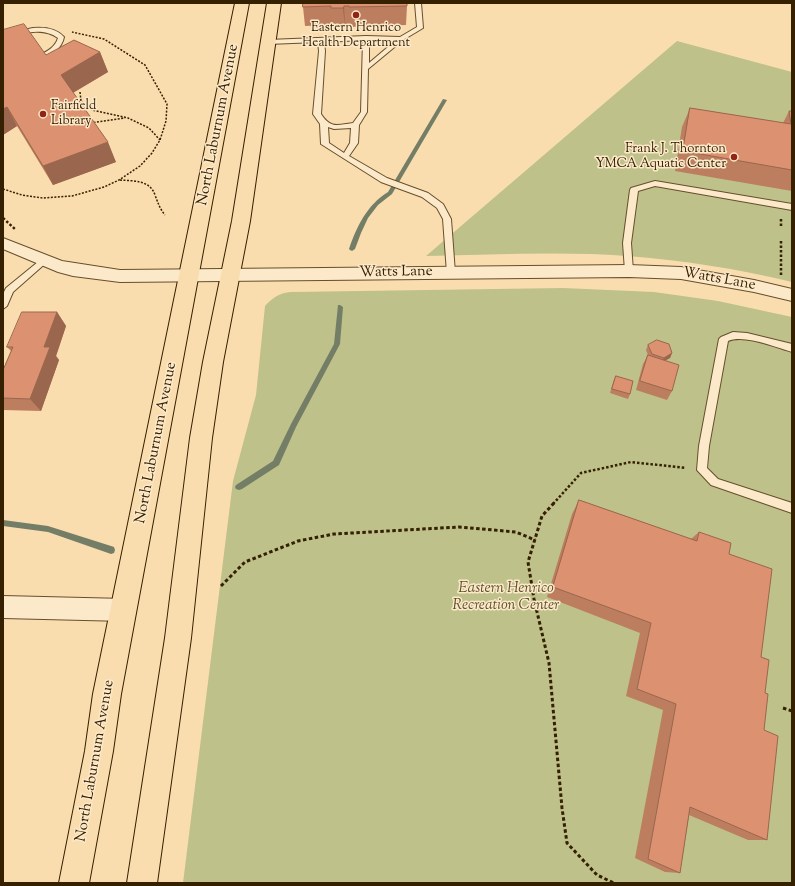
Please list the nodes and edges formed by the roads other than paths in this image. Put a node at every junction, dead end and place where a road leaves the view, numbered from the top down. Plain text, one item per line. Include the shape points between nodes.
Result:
1 (242, 3) edge
2 (274, 3) edge
3 (418, 3) edge
4 (3, 36) edge
5 (366, 38) junction
6 (401, 39) junction
7 (321, 40) junction
8 (268, 42) junction
9 (42, 56) edge
10 (365, 69) junction
11 (324, 124) junction
12 (355, 125) junction
13 (345, 157) junction
14 (792, 207) edge
15 (3, 243) edge
16 (44, 260) junction
17 (629, 271) junction
18 (451, 273) junction
19 (230, 275) junction
20 (188, 276) junction
21 (6, 290) edge
22 (792, 295) edge
23 (3, 306) edge
24 (792, 348) edge
25 (792, 508) edge
26 (3, 607) edge
27 (124, 610) junction
28 (74, 883) edge
29 (142, 883) edge

1 - 20 main road, North Laburnum Avenue
2 - 8 main road
3 - 6 lane via 420,28
4 - 9 lane via 34,30 47,30 58,34 61,37 58,46
5 - 6 lane
5 - 7 lane
5 - 10 lane
6 - 10 lane
7 - 8 lane
7 - 11 lane via 317,114
8 - 19 main road via 241,221
10 - 12 lane via 364,112
11 - 12 lane via 334,127
11 - 13 lane via 325,144
12 - 13 lane via 354,143
13 - 18 lane via 384,180 425,195 440,206 447,219
14 - 17 lane via 655,183 634,190 627,243
15 - 16 street, Watts Lane
16 - 20 street, Watts Lane via 73,270 102,274
16 - 21 lane
17 - 18 street, Watts Lane
17 - 22 street, Watts Lane via 681,273
18 - 19 street, Watts Lane
19 - 20 street, Watts Lane
19 - 29 main road via 202,431 178,638
20 - 27 main road, North Laburnum Avenue
21 - 23 lane
24 - 25 lane via 747,336 733,335 724,339 704,446 702,470 715,482
26 - 27 street
27 - 28 main road, North Laburnum Avenue

